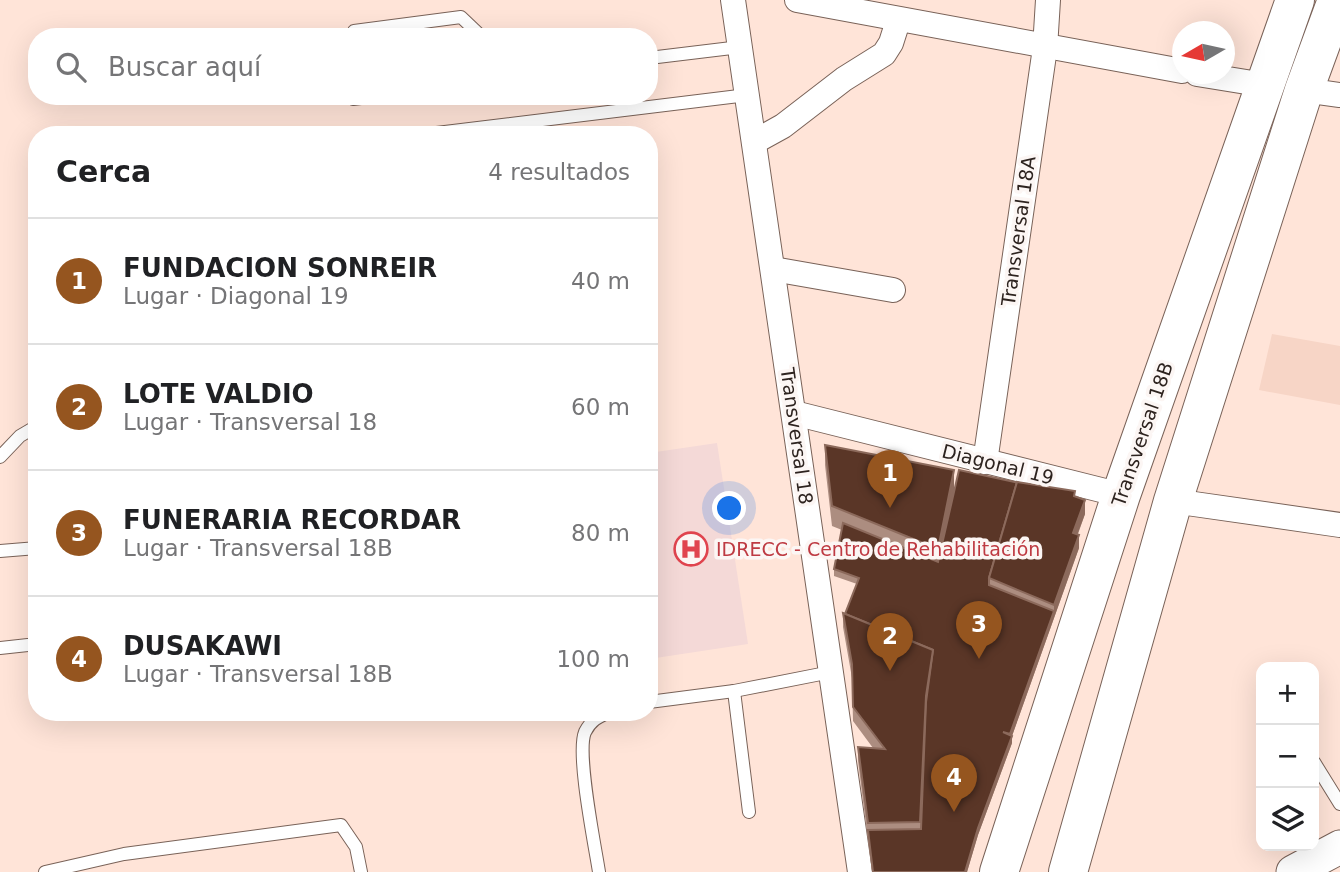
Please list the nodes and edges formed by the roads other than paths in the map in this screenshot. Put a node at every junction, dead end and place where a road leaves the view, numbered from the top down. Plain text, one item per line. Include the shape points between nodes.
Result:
1 (733, 0) edge
2 (797, 0) edge
3 (1048, 0) edge
4 (1295, 0) edge
5 (1337, 0) edge
6 (898, 21) junction
7 (377, 28) edge
8 (473, 28) edge
9 (740, 47) junction
10 (1045, 48) junction
11 (658, 57) edge
12 (1172, 69) edge
13 (1235, 80) edge
14 (1265, 85) junction
15 (1322, 93) edge
16 (747, 95) junction
17 (494, 126) edge
18 (754, 142) junction
19 (773, 269) junction
20 (893, 290) dead end
21 (794, 413) junction
22 (28, 431) edge
23 (0, 457) edge
24 (985, 461) junction
25 (1121, 495) junction
26 (1173, 501) junction
27 (1340, 525) edge
28 (28, 549) edge
29 (0, 551) edge
30 (28, 645) edge
31 (0, 648) edge
32 (831, 672) junction
33 (734, 691) junction
34 (658, 701) edge
35 (592, 721) edge
36 (1319, 770) edge
37 (1340, 804) edge
38 (749, 812) dead end
39 (1340, 847) edge
40 (45, 872) edge
41 (361, 872) edge
42 (599, 872) edge
43 (860, 872) edge
44 (999, 872) edge
45 (1068, 872) edge
46 (1293, 872) edge

1 - 9 street, Transversal 18
2 - 6 street
3 - 10 street, Transversal 18A
4 - 14 highway, Transversal 18B
5 - 15 highway
6 - 10 street
6 - 18 street via 884,54
7 - 8 lane via 461,17
9 - 11 lane
9 - 16 street, Transversal 18
10 - 12 street
10 - 24 street, Transversal 18A
13 - 14 street
14 - 25 highway, Transversal 18B
15 - 26 highway
16 - 17 lane
16 - 18 street, Transversal 18
18 - 19 street, Transversal 18
19 - 20 street
19 - 21 street, Transversal 18
21 - 24 street, Diagonal 19
21 - 32 street, Transversal 18
22 - 23 lane
24 - 25 street, Diagonal 19
25 - 44 highway, Transversal 18B
26 - 27 street
26 - 45 highway
28 - 29 lane
30 - 31 lane
32 - 33 lane
32 - 43 street, Transversal 18
33 - 34 lane
33 - 38 lane
35 - 42 lane via 584,735 586,800
36 - 37 lane
39 - 46 street
40 - 41 lane via 124,854 341,825 356,846

